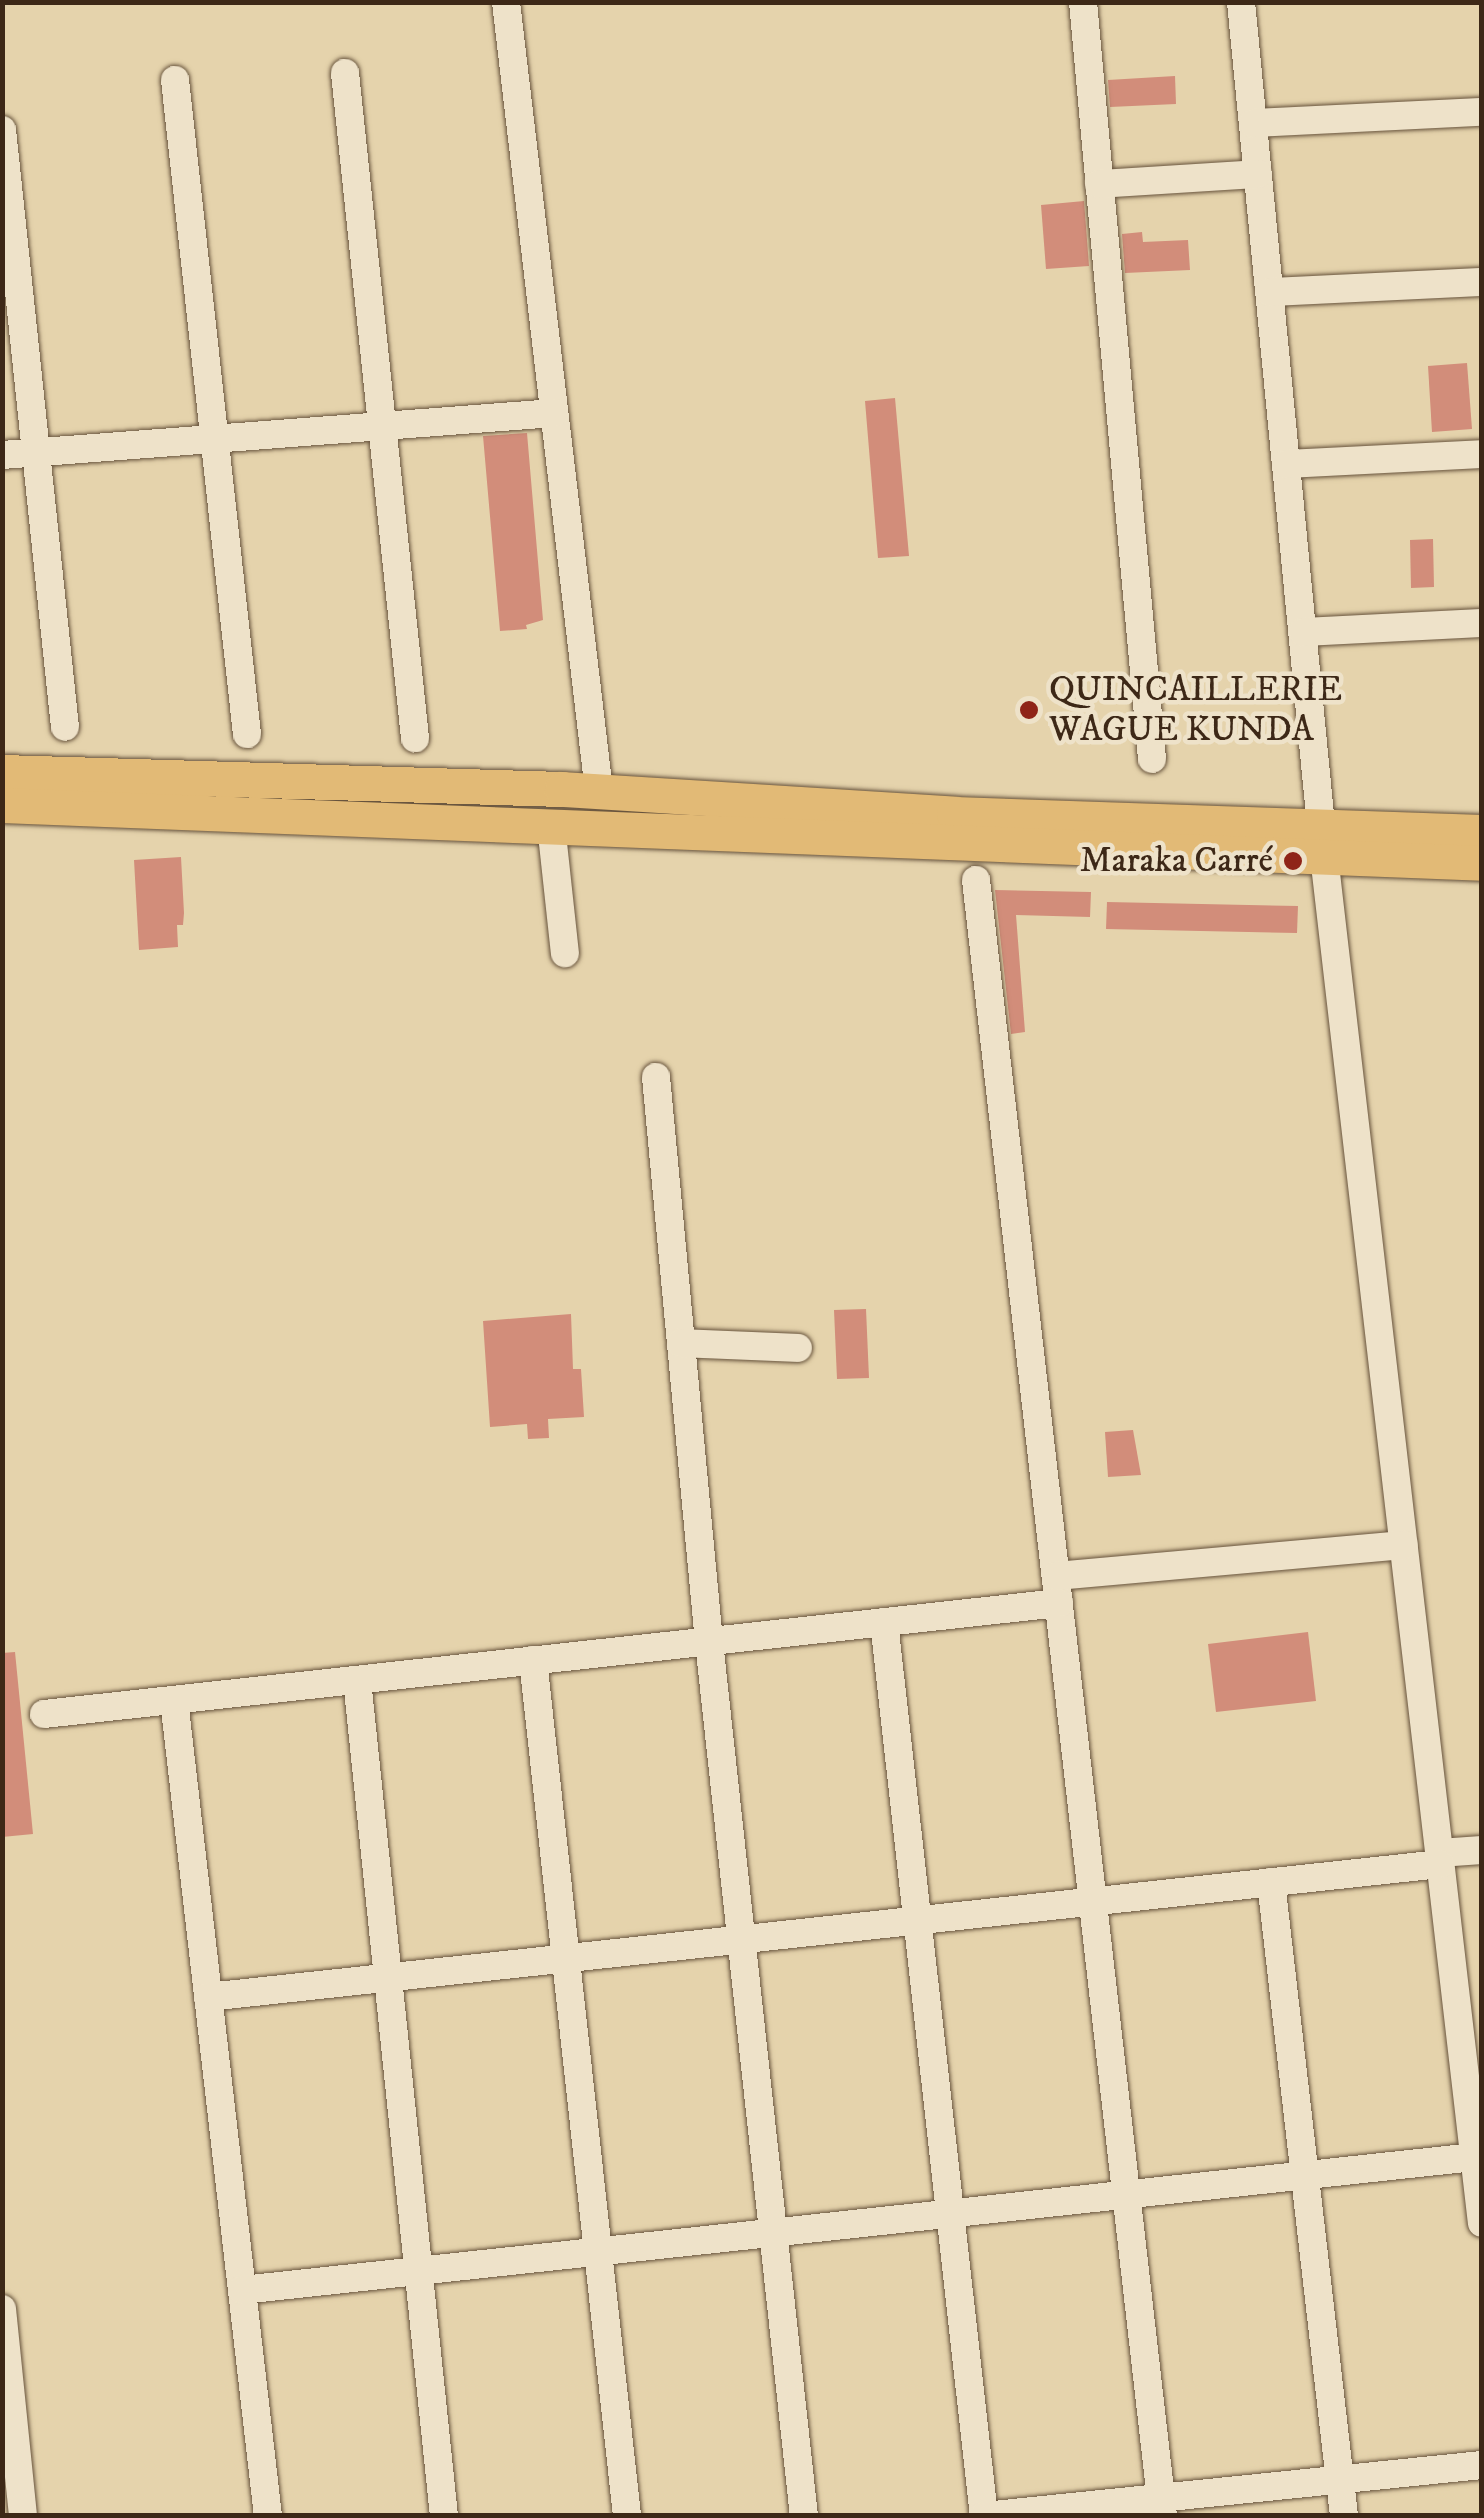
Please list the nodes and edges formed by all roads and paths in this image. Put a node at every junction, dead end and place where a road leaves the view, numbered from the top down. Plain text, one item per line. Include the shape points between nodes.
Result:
1 (506, 2) edge
2 (1082, 2) edge
3 (1241, 2) edge
4 (345, 73) dead end
5 (175, 80) dead end
6 (1482, 112) edge
7 (1253, 123) junction
8 (2, 130) edge
9 (1258, 174) junction
10 (1099, 184) junction
11 (1482, 282) edge
12 (1270, 292) junction
13 (554, 413) junction
14 (382, 426) junction
15 (214, 439) junction
16 (36, 452) junction
17 (1482, 454) edge
18 (2, 455) edge
19 (1286, 464) junction
20 (1482, 623) edge
21 (1303, 632) junction
22 (65, 727) dead end
23 (247, 734) dead end
24 (415, 738) dead end
25 (1152, 759) dead end
26 (2, 772) edge
27 (599, 791) junction
28 (2, 805) edge
29 (550, 826) junction
30 (1482, 832) edge
31 (1322, 841) junction
32 (1482, 863) edge
33 (976, 880) dead end
34 (565, 953) dead end
35 (656, 1077) dead end
36 (681, 1343) junction
37 (798, 1348) dead end
38 (1404, 1545) junction
39 (1057, 1590) junction
40 (884, 1622) junction
41 (709, 1642) junction
42 (533, 1660) junction
43 (357, 1680) junction
44 (174, 1700) junction
45 (44, 1714) dead end
46 (1482, 1850) edge
47 (1440, 1858) junction
48 (1272, 1882) junction
49 (1093, 1902) junction
50 (917, 1920) junction
51 (742, 1939) junction
52 (566, 1958) junction
53 (388, 1978) junction
54 (208, 1997) junction
55 (1474, 2157) junction
56 (1305, 2176) junction
57 (1126, 2195) junction
58 (950, 2214) junction
59 (1482, 2223) edge
60 (773, 2233) junction
61 (598, 2252) junction
62 (419, 2272) junction
63 (242, 2290) junction
64 (2, 2309) edge
65 (1482, 2465) edge
66 (11, 2472) edge
67 (1340, 2480) junction
68 (1162, 2507) edge
69 (23, 2516) edge
70 (268, 2516) edge
71 (444, 2516) edge
72 (627, 2516) edge
73 (804, 2516) edge
74 (984, 2516) edge
75 (1344, 2516) edge

1 - 13 street
2 - 10 street
3 - 7 street
4 - 14 street
5 - 15 street
6 - 7 street
7 - 9 street
8 - 16 street
9 - 10 street
9 - 12 street
10 - 25 street
11 - 12 street
12 - 19 street
13 - 14 street
13 - 27 street
14 - 15 street
14 - 24 street
15 - 16 street
15 - 23 street
16 - 18 street
16 - 22 street
17 - 19 street
19 - 21 street
20 - 21 street
21 - 31 street
26 - 27 main road
27 - 31 main road
28 - 29 main road
29 - 31 main road
29 - 34 street
30 - 31 main road
31 - 32 main road
31 - 38 street
33 - 39 street
35 - 36 street
36 - 37 street
36 - 41 street
38 - 39 street
38 - 47 street
39 - 40 street
39 - 49 street
40 - 41 street
40 - 50 street
41 - 42 street
41 - 51 street
42 - 43 street
42 - 52 street
43 - 44 street
43 - 53 street
44 - 45 street
44 - 54 street
46 - 47 street
47 - 48 street
47 - 55 street
48 - 49 street
48 - 56 street
49 - 50 street
49 - 57 street
50 - 51 street
50 - 58 street
51 - 52 street
51 - 60 street
52 - 53 street
52 - 61 street
53 - 54 street
53 - 62 street
54 - 63 street
55 - 56 street
55 - 59 street
56 - 57 street
56 - 67 street
57 - 58 street
57 - 68 street
58 - 60 street
58 - 74 street
60 - 61 street
60 - 73 street
61 - 62 street
61 - 72 street
62 - 63 street
62 - 71 street
63 - 70 street
64 - 66 street
65 - 67 street
66 - 69 street
67 - 68 street
67 - 75 street
68 - 74 street

